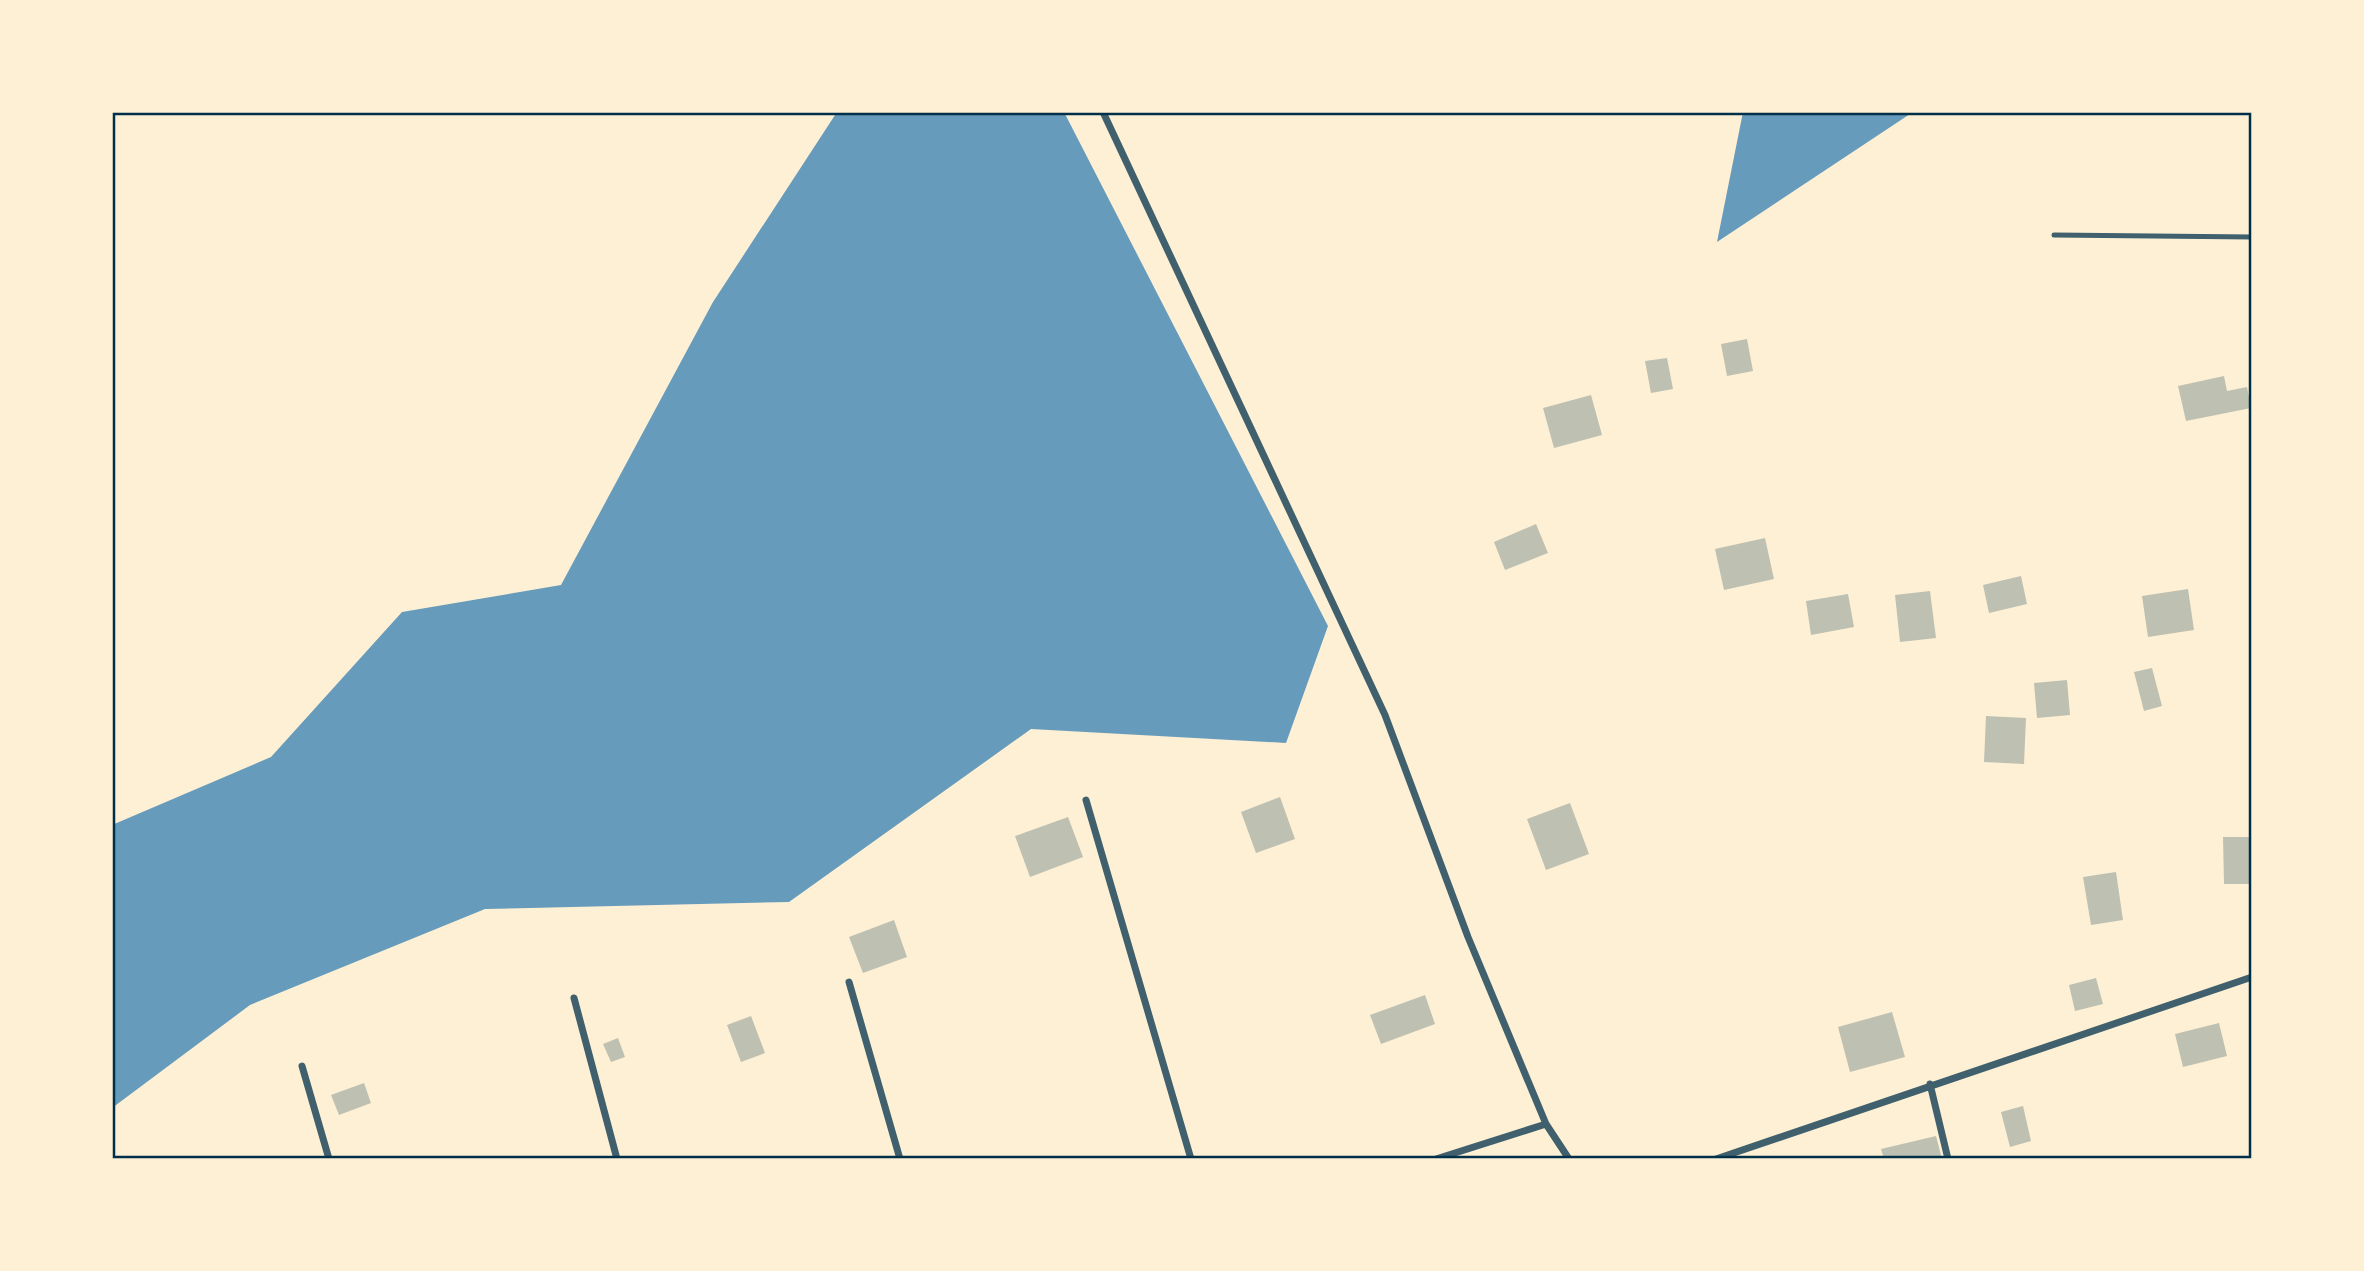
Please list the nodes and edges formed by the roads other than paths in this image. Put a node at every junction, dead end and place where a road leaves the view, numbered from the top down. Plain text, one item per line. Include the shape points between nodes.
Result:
1 (1103, 112) edge
2 (2053, 235) dead end
3 (2252, 237) edge
4 (1086, 800) dead end
5 (2252, 977) edge
6 (849, 982) dead end
7 (574, 998) dead end
8 (302, 1066) dead end
9 (1930, 1084) junction
10 (1546, 1124) junction
11 (329, 1159) edge
12 (617, 1159) edge
13 (900, 1159) edge
14 (1191, 1159) edge
15 (1436, 1159) edge
16 (1569, 1159) edge
17 (1716, 1159) edge
18 (1948, 1159) edge

1 - 10 street via 1385,715 1468,937
2 - 3 lane
4 - 14 street
5 - 9 street
6 - 13 street
7 - 12 street
8 - 11 street
9 - 17 street
9 - 18 street
10 - 15 street
10 - 16 street

